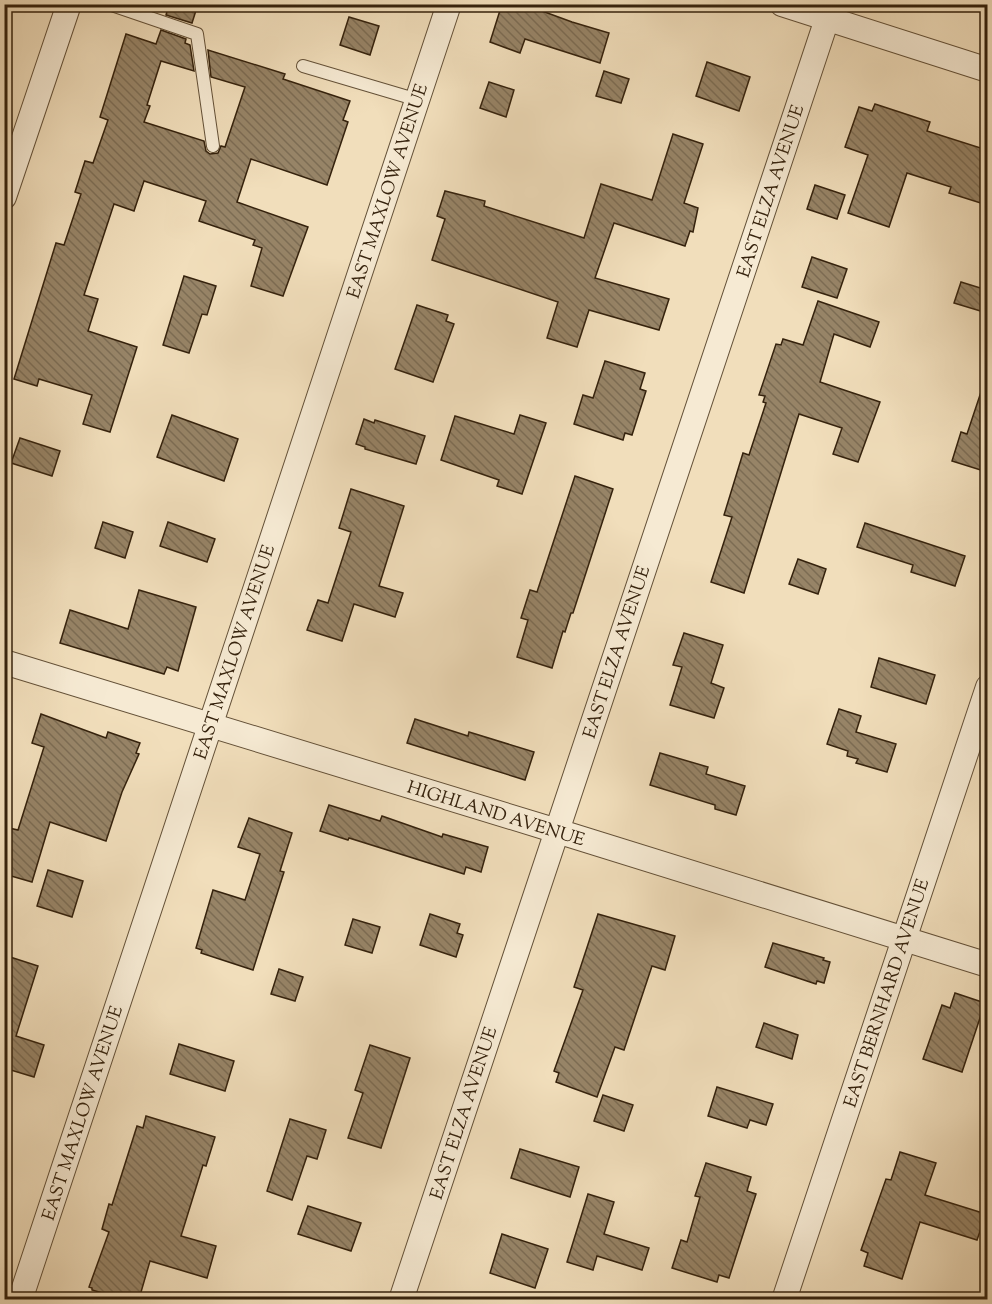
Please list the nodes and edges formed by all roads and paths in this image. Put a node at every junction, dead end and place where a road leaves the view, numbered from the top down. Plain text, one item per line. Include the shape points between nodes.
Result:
1 (69, 4) edge
2 (109, 4) edge
3 (449, 4) edge
4 (782, 4) edge
5 (829, 11) edge
6 (303, 66) dead end
7 (987, 70) edge
8 (418, 100) junction
9 (213, 146) dead end
10 (4, 197) edge
11 (4, 663) edge
12 (987, 687) edge
13 (210, 725) junction
14 (557, 831) junction
15 (904, 939) junction
16 (987, 965) edge
17 (20, 1299) edge
18 (401, 1299) edge
19 (784, 1299) edge

1 - 10 street
2 - 9 lane via 197,34
3 - 8 street, EAST MAXLOW AVENUE
4 - 5 street
5 - 7 street
5 - 14 street, EAST ELZA AVENUE
6 - 8 lane
8 - 13 street, EAST MAXLOW AVENUE
11 - 13 street, HIGHLAND AVENUE
12 - 15 street, EAST BERNHARD AVENUE
13 - 14 street, HIGHLAND AVENUE
13 - 17 street, EAST MAXLOW AVENUE
14 - 15 street, HIGHLAND AVENUE
14 - 18 street, EAST ELZA AVENUE
15 - 16 street, HIGHLAND AVENUE
15 - 19 street, EAST BERNHARD AVENUE

